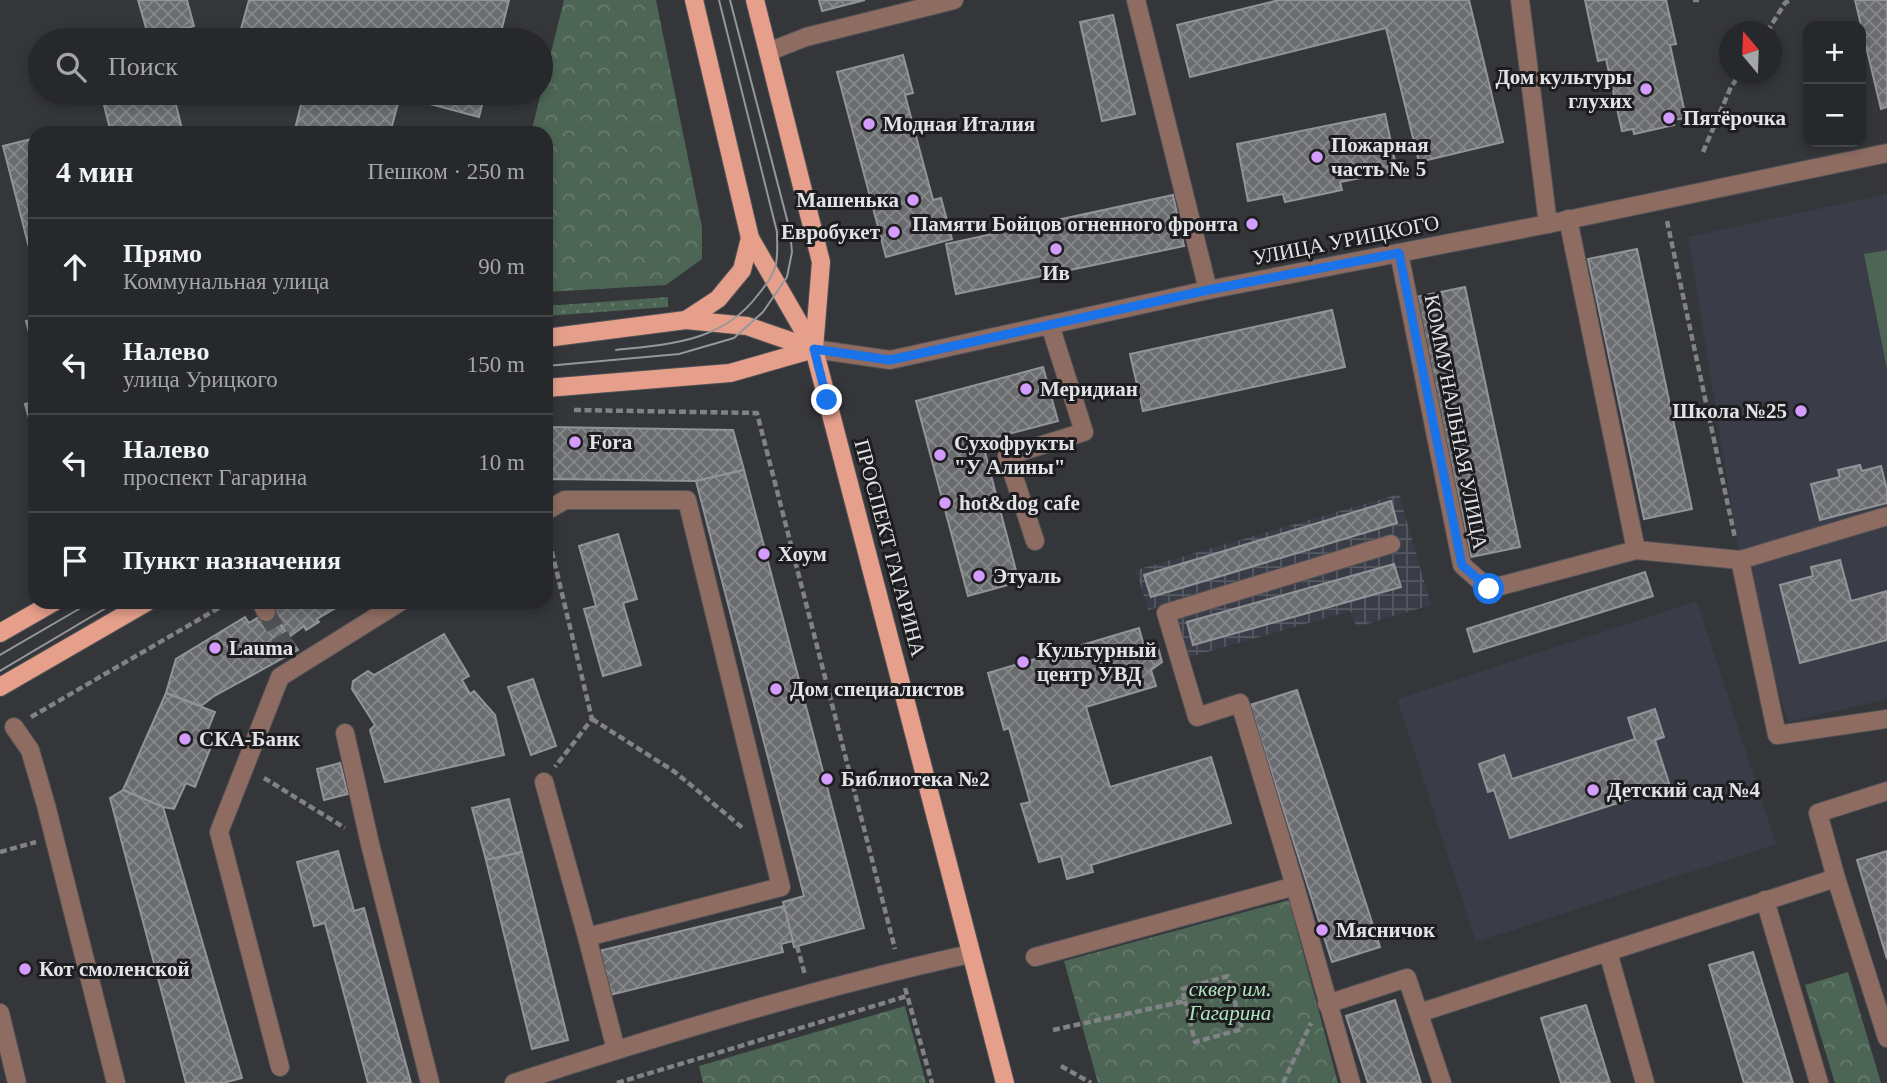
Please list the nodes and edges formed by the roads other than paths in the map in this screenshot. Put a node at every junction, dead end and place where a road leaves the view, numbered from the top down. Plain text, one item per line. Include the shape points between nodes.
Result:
1 (694, 0) edge
2 (755, 0) edge
3 (954, 0) edge
4 (1136, 0) edge
5 (1520, 0) edge
6 (768, 52) junction
7 (1887, 153) edge
8 (1568, 219) junction
9 (1548, 224) junction
10 (750, 239) junction
11 (1399, 253) junction
12 (1208, 290) junction
13 (686, 320) junction
14 (1050, 324) junction
15 (553, 337) edge
16 (814, 349) junction
17 (553, 387) edge
18 (553, 507) edge
19 (1887, 516) edge
20 (1035, 541) dead end
21 (1391, 544) dead end
22 (1636, 550) junction
23 (1740, 560) junction
24 (42, 609) edge
25 (135, 609) edge
26 (387, 609) edge
27 (0, 633) edge
28 (0, 687) edge
29 (1887, 719) edge
30 (14, 727) road end
31 (345, 733) dead end
32 (544, 782) road end
33 (1887, 790) edge
34 (1836, 878) junction
35 (1295, 886) junction
36 (1765, 900) junction
37 (587, 937) junction
38 (1608, 952) junction
39 (970, 954) junction
40 (1035, 957) dead end
41 (1326, 999) junction
42 (0, 1013) edge
43 (1419, 1013) junction
44 (1887, 1038) edge
45 (616, 1050) junction
46 (280, 1067) dead end
47 (17, 1083) edge
48 (116, 1083) edge
49 (430, 1083) edge
50 (514, 1083) edge
51 (1005, 1083) edge
52 (1350, 1083) edge
53 (1442, 1083) edge
54 (1645, 1083) edge
55 (1819, 1083) edge

1 - 10 main road, ПРОСПЕКТ ГАГАРИНА
2 - 6 main road, ПРОСПЕКТ ГАГАРИНА
3 - 6 street via 806,37
4 - 12 street
5 - 9 street
6 - 16 main road, ПРОСПЕКТ ГАГАРИНА via 821,262
7 - 8 street, УЛИЦА УРИЦКОГО
8 - 9 street, УЛИЦА УРИЦКОГО
8 - 22 street
9 - 11 street, УЛИЦА УРИЦКОГО
10 - 13 main road via 742,270 718,299
10 - 16 main road, ПРОСПЕКТ ГАГАРИНА
11 - 12 street, УЛИЦА УРИЦКОГО
11 - 22 street, КОММУНАЛЬНАЯ УЛИЦА via 1462,565 1489,589
12 - 14 street, УЛИЦА УРИЦКОГО
13 - 15 main road
13 - 16 main road via 747,326
14 - 16 street, УЛИЦА УРИЦКОГО via 890,360
14 - 20 street via 1084,432 1007,456
16 - 17 main road via 730,373
16 - 39 main road, ПРОСПЕКТ ГАГАРИНА
18 - 37 street via 565,500 687,500 781,887
19 - 23 street
21 - 35 street via 1166,613 1197,717 1240,703
22 - 23 street, КОММУНАЛЬНАЯ УЛИЦА
23 - 29 street via 1777,735
24 - 27 main road
25 - 28 main road
26 - 46 street via 293,660 280,677 219,832
30 - 48 street via 30,750
31 - 49 street
32 - 37 street
33 - 34 street via 1818,813
34 - 36 street
34 - 44 street
35 - 40 street
35 - 41 street
36 - 38 street
36 - 55 street
37 - 45 street
38 - 43 street
38 - 54 street
39 - 45 street
39 - 51 main road, ПРОСПЕКТ ГАГАРИНА
41 - 43 street via 1407,978
41 - 52 street
42 - 47 street
43 - 53 street
45 - 50 street

